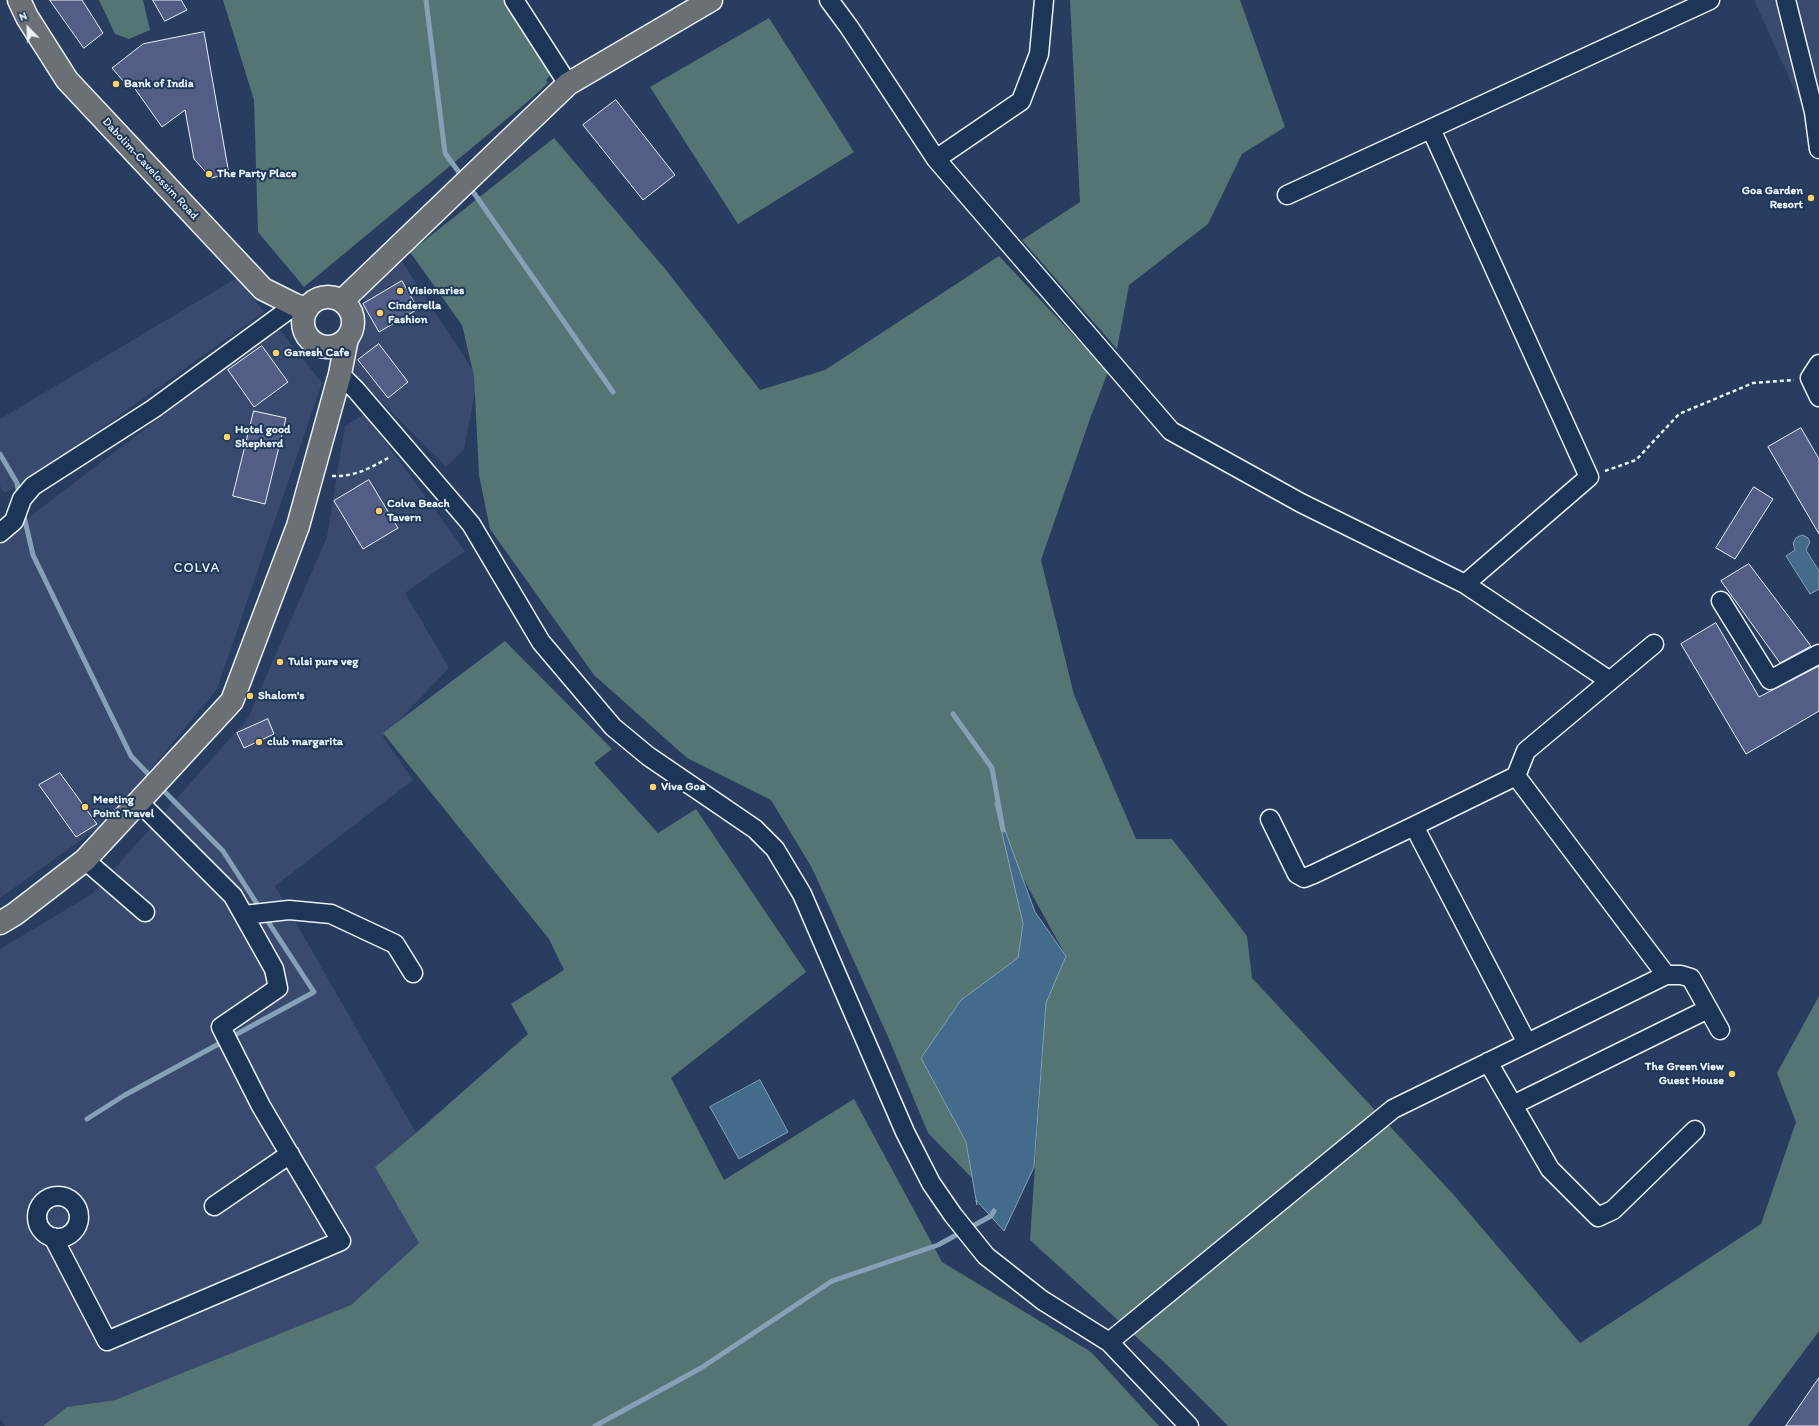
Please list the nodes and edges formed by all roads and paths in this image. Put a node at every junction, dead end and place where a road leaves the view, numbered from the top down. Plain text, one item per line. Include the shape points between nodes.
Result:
1 (19, 0) edge
2 (514, 0) edge
3 (711, 0) edge
4 (829, 0) edge
5 (1044, 0) edge
6 (1710, 0) edge
7 (1786, 0) edge
8 (568, 84) junction
9 (1817, 111) edge
10 (1431, 129) junction
11 (1819, 149) edge
12 (936, 159) junction
13 (1287, 196) dead end
14 (342, 301) junction
15 (301, 307) junction
16 (347, 338) junction
17 (320, 345) junction
18 (1815, 371) edge
19 (340, 374) junction
20 (1819, 397) edge
21 (406, 448) junction
22 (312, 475) junction
23 (1589, 477) junction
24 (0, 533) edge
25 (1465, 584) junction
26 (1720, 601) dead end
27 (1654, 644) dead end
28 (1819, 654) edge
29 (1610, 681) junction
30 (1516, 776) junction
31 (139, 802) junction
32 (1270, 819) dead end
33 (1414, 826) junction
34 (85, 860) junction
35 (145, 912) dead end
36 (244, 915) junction
37 (0, 923) edge
38 (413, 973) dead end
39 (1666, 976) junction
40 (1708, 1009) junction
41 (1720, 1030) dead end
42 (1527, 1043) junction
43 (1488, 1062) junction
44 (1513, 1105) junction
45 (1695, 1130) dead end
46 (290, 1154) junction
47 (214, 1206) dead end
48 (53, 1237) dead end
49 (1109, 1342) junction
50 (1189, 1426) edge

1 - 15 main road, Dabolim-Cavelossim Road via 67,80 262,289
2 - 8 street
3 - 8 main road
4 - 12 street
5 - 12 street via 1039,54 1021,101
6 - 10 street
7 - 9 street
8 - 14 main road
9 - 11 street
10 - 13 street
10 - 23 street
12 - 25 street via 1171,431 1301,503
14 - 15 main road via 335,298 319,299
14 - 16 main road via 353,319
15 - 17 main road via 305,330 309,337
15 - 24 street via 152,409 33,486 22,499 14,520
16 - 17 main road via 334,346
16 - 19 main road
17 - 19 main road
18 - 20 street
18 - 23 path via 1753,383 1679,414 1636,460
19 - 21 street
19 - 22 main road
21 - 22 path via 372,467 346,477
21 - 49 street via 471,524 541,642 613,727 648,756 754,829 774,849 802,894 905,1132 952,1215 986,1256 1042,1300
22 - 31 main road via 298,526 232,701
23 - 25 street
25 - 29 street
26 - 28 street via 1770,680
27 - 29 street
29 - 30 street via 1526,751
30 - 33 street
30 - 39 street
31 - 34 main road
31 - 36 street via 233,896
32 - 33 street via 1297,874 1304,878
33 - 42 street
34 - 35 street
34 - 37 main road
36 - 38 street via 289,910 331,914 395,944
36 - 46 street via 274,969 278,988 221,1027 261,1106
39 - 40 street via 1681,975 1691,978
39 - 42 street
40 - 41 street
40 - 44 street
42 - 43 street
43 - 44 street
43 - 49 street via 1393,1109
44 - 45 street via 1550,1169 1598,1217 1613,1210
46 - 47 street
46 - 48 street via 341,1241 107,1341
49 - 50 street

